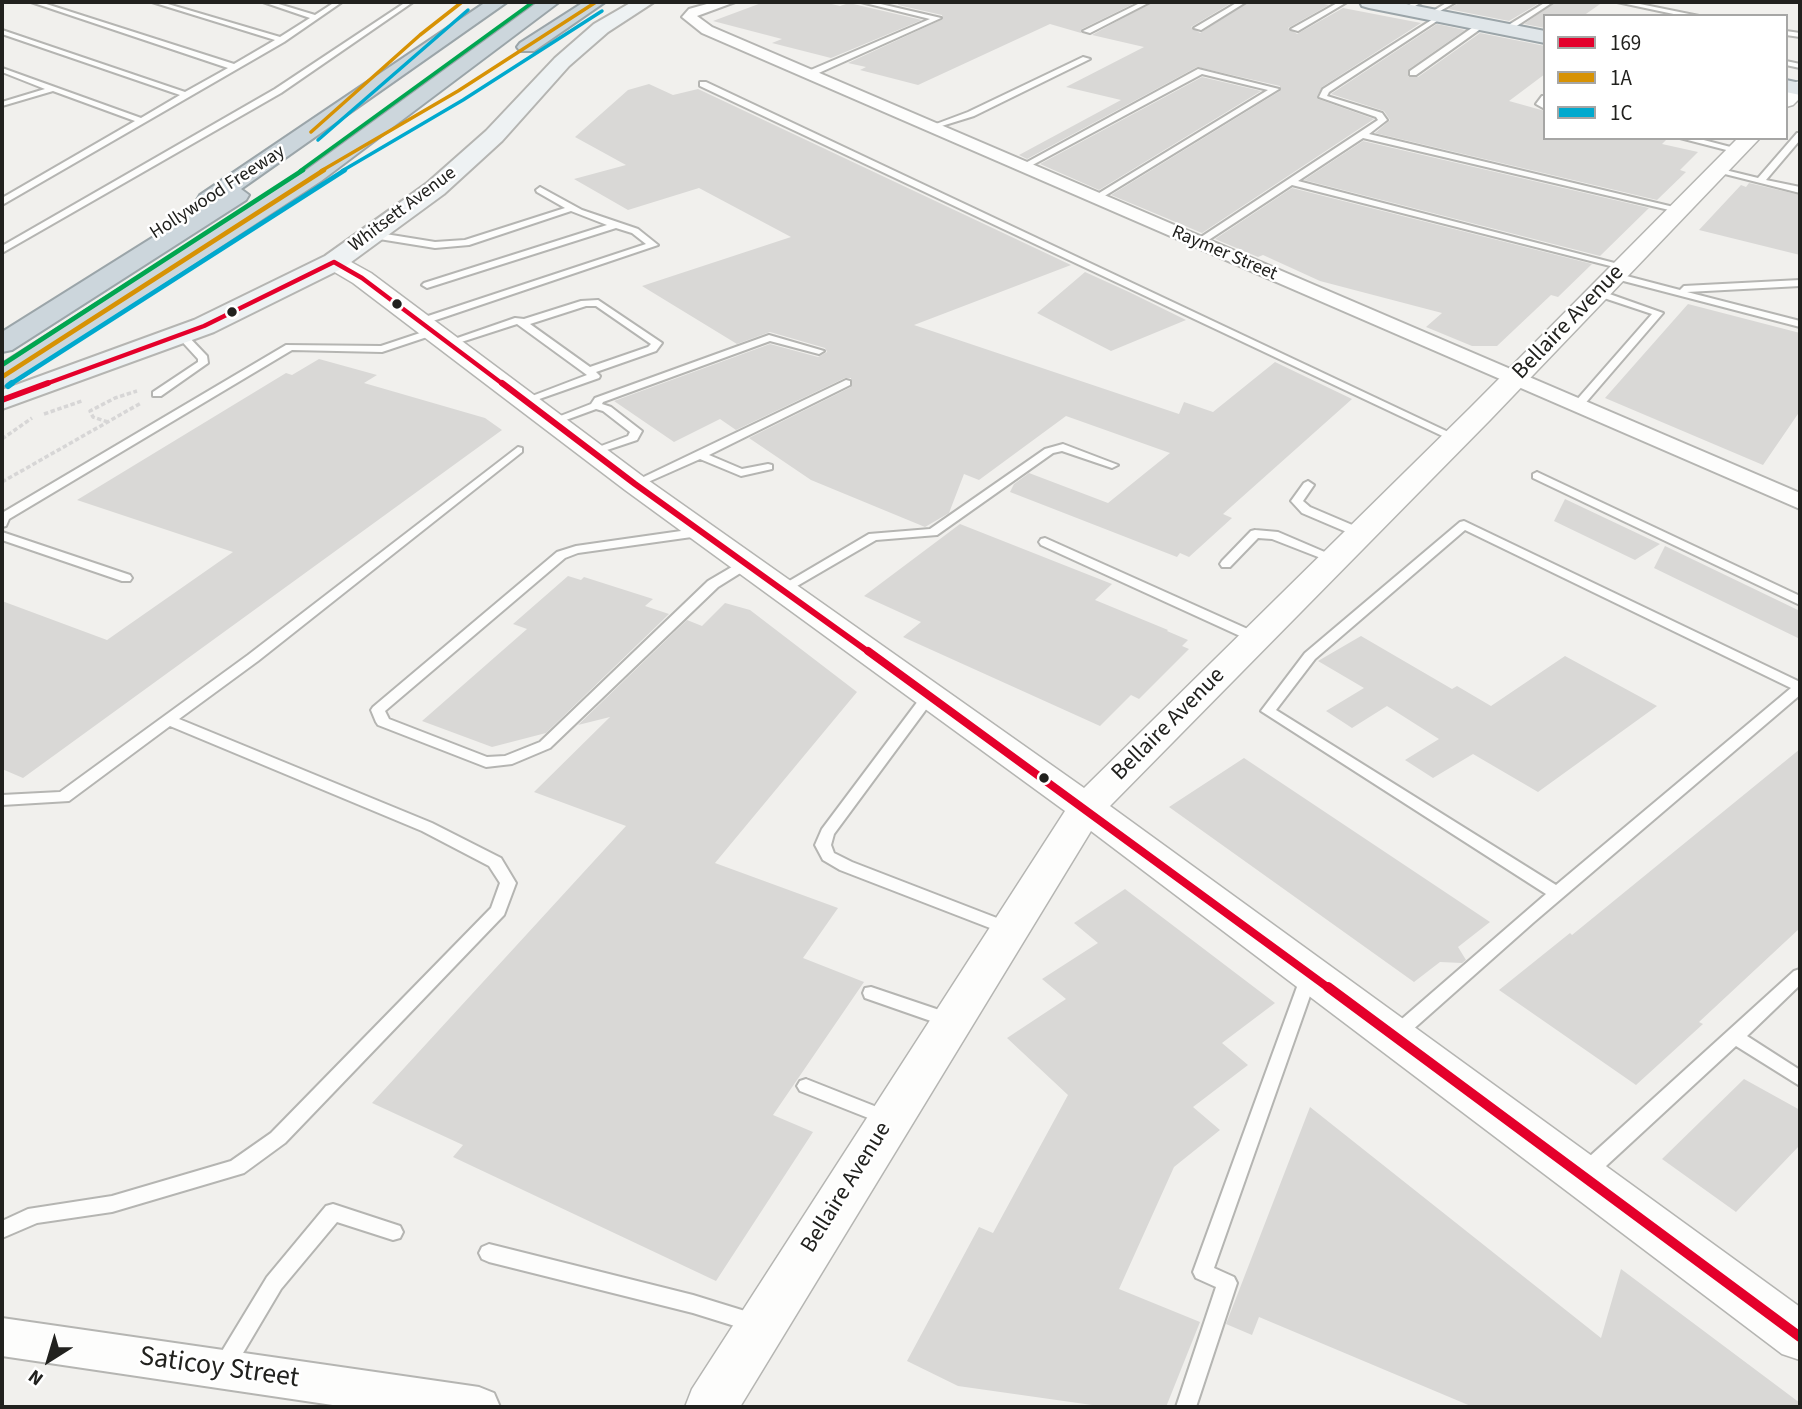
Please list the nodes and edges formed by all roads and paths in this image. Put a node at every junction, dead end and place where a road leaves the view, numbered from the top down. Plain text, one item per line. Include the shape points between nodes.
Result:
1 (34, 2) edge
2 (155, 2) edge
3 (266, 2) edge
4 (339, 2) edge
5 (410, 2) edge
6 (462, 2) edge
7 (499, 2) edge
8 (515, 2) edge
9 (530, 2) edge
10 (550, 2) edge
11 (596, 2) edge
12 (645, 2) edge
13 (728, 2) edge
14 (864, 2) edge
15 (1147, 2) edge
16 (1243, 2) edge
17 (1344, 2) edge
18 (1369, 2) edge
19 (1550, 2) edge
20 (1620, 2) edge
21 (1430, 9) edge
22 (1685, 14) edge
23 (314, 18) junction
24 (1482, 25) junction
25 (1198, 28) dead end
26 (1294, 29) dead end
27 (1506, 29) junction
28 (1087, 31) dead end
29 (2, 33) edge
30 (1543, 37) edge
31 (281, 40) junction
32 (1086, 59) dead end
33 (234, 67) junction
34 (2, 70) edge
35 (1413, 73) dead end
36 (809, 74) junction
37 (702, 84) dead end
38 (52, 89) junction
39 (186, 95) junction
40 (2, 104) edge
41 (141, 121) junction
42 (319, 127) junction
43 (932, 127) junction
44 (1362, 135) junction
45 (1800, 135) edge
46 (1704, 140) edge
47 (1744, 144) edge
48 (1022, 167) junction
49 (1717, 172) junction
50 (313, 176) junction
51 (1760, 181) junction
52 (1291, 182) junction
53 (540, 190) dead end
54 (1800, 190) edge
55 (1095, 198) junction
56 (2, 202) edge
57 (572, 208) junction
58 (1679, 211) junction
59 (615, 225) junction
60 (373, 235) junction
61 (1198, 243) junction
62 (2, 250) edge
63 (334, 262) junction
64 (1612, 279) junction
65 (1800, 283) edge
66 (427, 285) dead end
67 (1669, 290) junction
68 (522, 323) junction
69 (1800, 324) edge
70 (2, 328) edge
71 (433, 332) junction
72 (181, 335) junction
73 (2, 344) edge
74 (819, 351) dead end
75 (2, 356) edge
76 (589, 371) junction
77 (2, 377) edge
78 (1515, 378) junction
79 (846, 383) dead end
80 (157, 394) joint
81 (115, 398) dead end
82 (2, 400) edge
83 (1578, 405) junction
84 (595, 406) junction
85 (537, 412) junction
86 (108, 422) junction
87 (1455, 438) junction
88 (518, 450) dead end
89 (591, 452) junction
90 (700, 456) junction
91 (1112, 465) dead end
92 (768, 467) dead end
93 (1537, 476) dead end
94 (2, 482) edge
95 (635, 484) junction
96 (1308, 485) dead end
97 (1798, 498) edge
98 (2, 523) edge
99 (702, 532) junction
100 (1360, 533) junction
101 (2, 536) edge
102 (1045, 542) dead end
103 (1335, 559) junction
104 (746, 564) junction
105 (1226, 564) dead end
106 (126, 578) dead end
107 (780, 590) junction
108 (1800, 601) edge
109 (1255, 638) junction
110 (1800, 687) edge
111 (929, 696) junction
112 (169, 720) junction
113 (2, 800) edge
114 (1086, 808) junction
115 (1557, 893) junction
116 (1010, 930) junction
117 (1310, 974) junction
118 (1800, 975) edge
119 (871, 993) dead end
120 (952, 1021) junction
121 (1394, 1036) junction
122 (1734, 1037) junction
123 (1800, 1079) edge
124 (806, 1086) dead end
125 (890, 1120) junction
126 (1582, 1176) junction
127 (2, 1230) edge
128 (393, 1232) dead end
129 (488, 1253) dead end
130 (762, 1326) junction
131 (2, 1337) edge
132 (1800, 1337) edge
133 (223, 1369) junction
134 (479, 1407) edge
135 (711, 1407) edge
136 (1185, 1407) edge

1 - 33 lane
2 - 31 lane
3 - 23 lane
4 - 23 lane
5 - 62 lane via 278,91
6 - 42 highway
7 - 42 highway, Hollywood Freeway
8 - 73 highway via 285,163
9 - 75 highway via 249,199
10 - 50 highway, Hollywood Freeway
11 - 50 highway via 458,91
12 - 60 main road, Whitsett Avenue via 601,28 562,62 494,136
13 - 36 street, Raymer Street via 689,17 707,30
14 - 36 lane via 937,18
15 - 28 lane
16 - 25 lane
17 - 26 lane
18 - 21 main road
19 - 27 lane
20 - 22 lane
21 - 24 main road
21 - 44 lane via 1326,91 1323,97 1379,115 1382,120
23 - 31 lane
24 - 27 main road
24 - 35 lane
27 - 30 main road
29 - 39 lane
31 - 33 lane
32 - 43 lane via 971,114
33 - 39 lane
34 - 38 lane
36 - 43 street, Raymer Street
37 - 87 lane
38 - 40 lane
38 - 41 lane
39 - 41 lane
41 - 56 lane
42 - 70 highway, Hollywood Freeway
43 - 48 street, Raymer Street
44 - 52 lane
44 - 58 lane
45 - 51 lane
46 - 47 lane
47 - 49 street, Bellaire Avenue
48 - 55 street, Raymer Street
48 - 55 lane via 1201,71 1275,89
49 - 51 lane
49 - 58 street, Bellaire Avenue
50 - 77 highway, Hollywood Freeway
51 - 54 lane
52 - 61 lane
52 - 64 lane
53 - 57 lane
55 - 61 street, Raymer Street
57 - 59 lane
57 - 60 lane via 466,243 435,245
58 - 64 street, Bellaire Avenue
59 - 66 lane
59 - 71 lane via 635,231 653,245
60 - 63 main road, Whitsett Avenue
61 - 78 street, Raymer Street
63 - 71 street
63 - 72 main road, Whitsett Avenue
64 - 67 lane
64 - 78 street, Bellaire Avenue
64 - 83 lane via 1658,313
65 - 67 lane
67 - 69 lane
68 - 71 lane
68 - 76 lane
68 - 76 lane via 598,303 657,343 652,349
71 - 85 street
71 - 98 lane via 382,349 290,347 4,517
72 - 80 lane via 203,363
72 - 82 main road, Whitsett Avenue
74 - 84 lane via 769,338 598,400
76 - 85 lane via 595,376
78 - 83 street, Raymer Street
78 - 87 street, Bellaire Avenue
79 - 90 lane
80 - 86 path
81 - 86 path via 90,411 93,417
83 - 97 street, Raymer Street
84 - 85 lane
84 - 89 lane via 607,409 636,432 633,438
85 - 89 street
86 - 94 path
87 - 100 street, Bellaire Avenue
88 - 112 lane
89 - 95 street
90 - 92 lane via 741,473
90 - 95 lane
91 - 107 lane via 1063,447 1049,451 933,533 873,537
93 - 108 lane
95 - 99 street
96 - 100 lane via 1297,501 1306,510
99 - 104 street
99 - 104 lane via 561,555 379,710 383,722 486,762 507,761 545,745 713,584
100 - 103 street, Bellaire Avenue
101 - 106 lane
102 - 109 lane
103 - 105 lane via 1274,535 1255,534
103 - 109 street, Bellaire Avenue
104 - 107 street
107 - 111 street
109 - 114 street, Bellaire Avenue
110 - 115 lane
110 - 115 lane via 1464,525 1311,656 1268,711
111 - 114 street
111 - 116 lane via 822,845 828,856 846,866
112 - 113 lane via 64,797
112 - 127 lane via 427,827 495,862 508,883 498,911 278,1138 237,1167 112,1204 36,1215
114 - 116 street, Bellaire Avenue
114 - 117 street
115 - 121 lane
116 - 120 street, Bellaire Avenue
117 - 121 street
117 - 136 lane via 1203,1272 1227,1283
118 - 122 lane
119 - 120 lane
120 - 125 street, Bellaire Avenue
121 - 126 street
122 - 123 lane
122 - 126 lane
124 - 125 lane
125 - 130 street, Bellaire Avenue
126 - 132 street
128 - 133 lane via 333,1212 274,1283
129 - 130 lane
130 - 135 street, Bellaire Avenue
131 - 133 street, Saticoy Street
133 - 134 street, Saticoy Street

